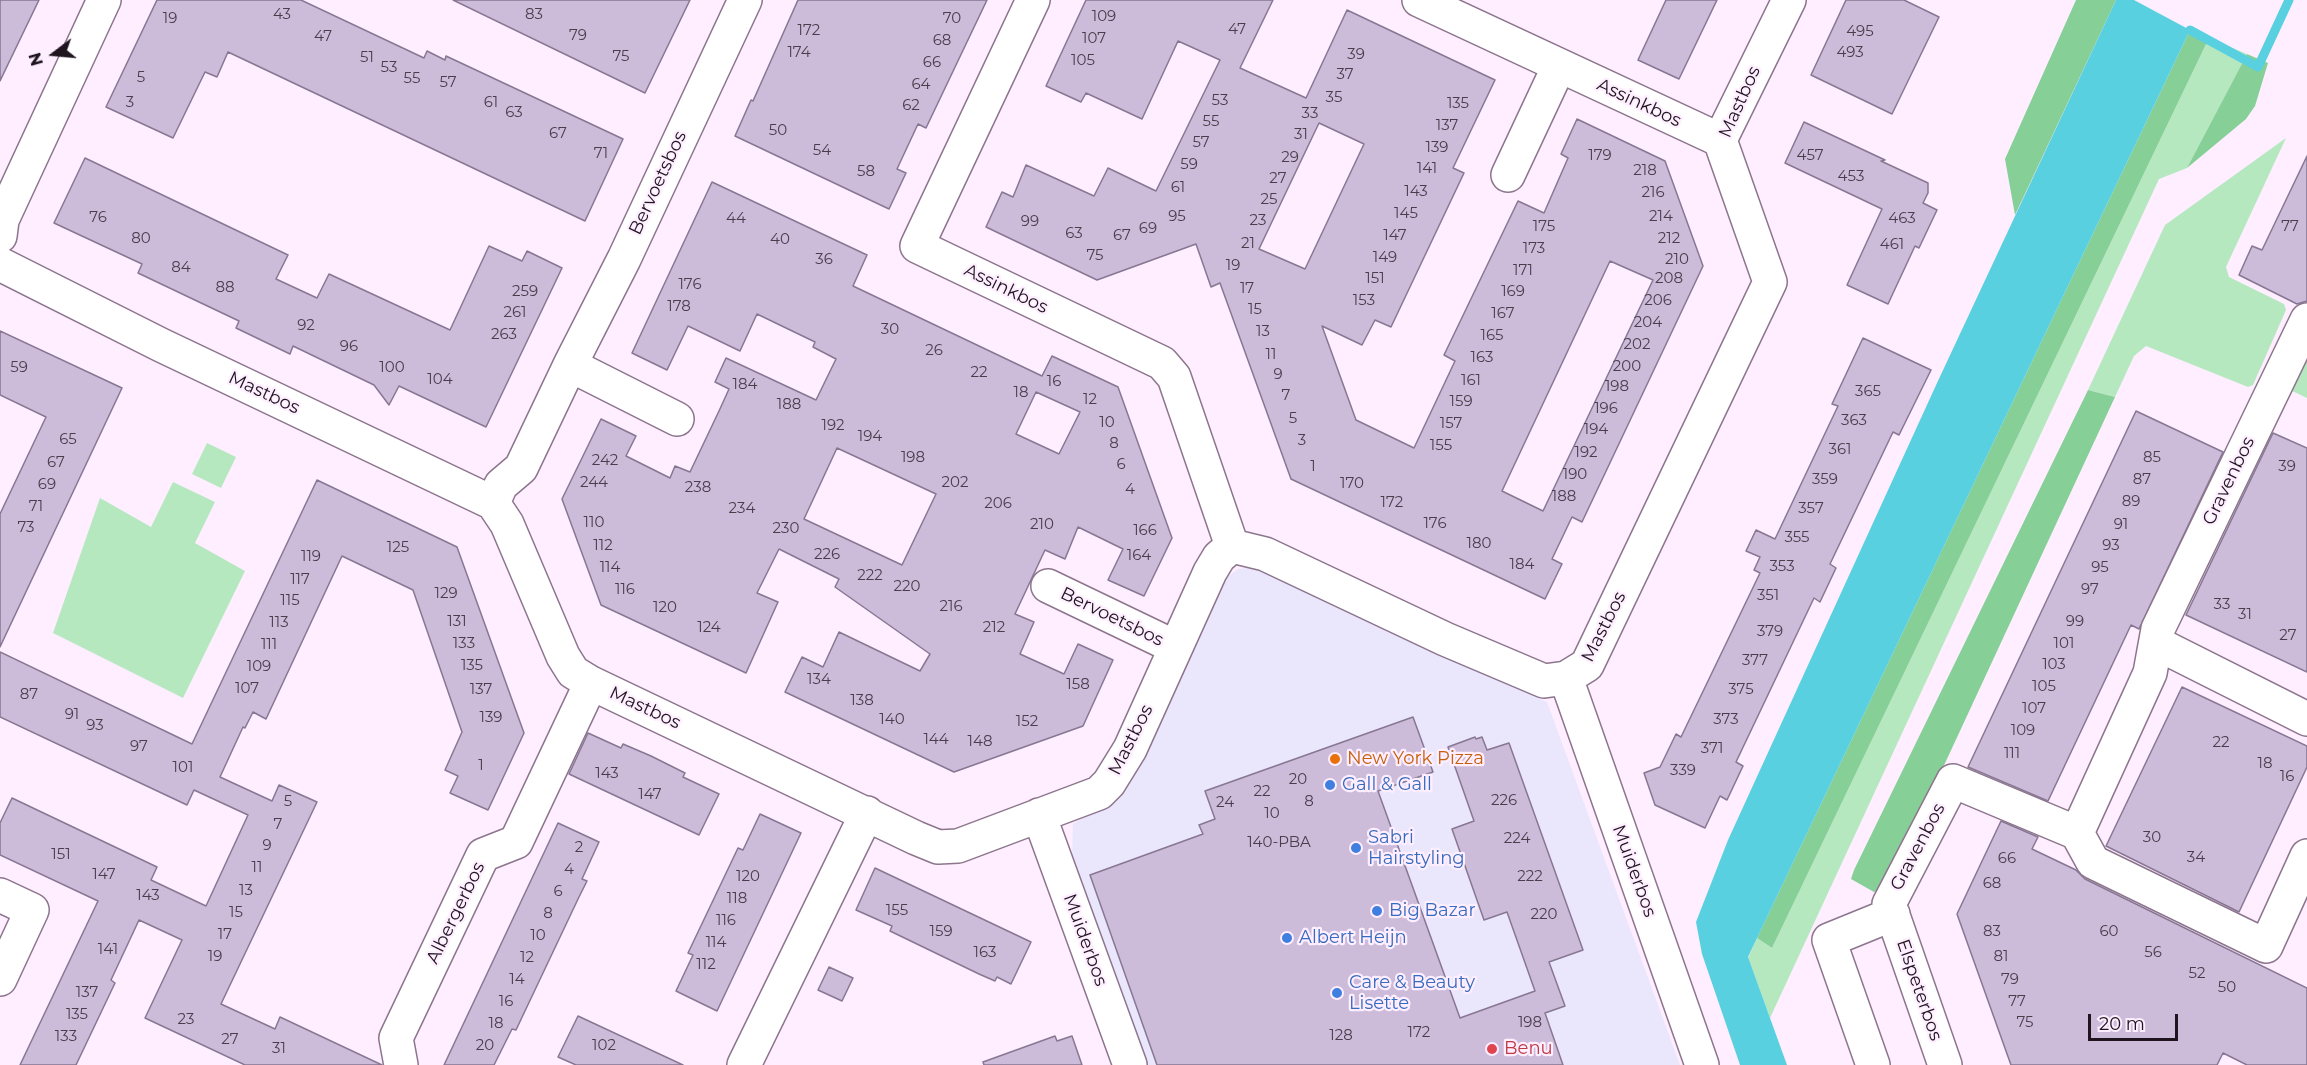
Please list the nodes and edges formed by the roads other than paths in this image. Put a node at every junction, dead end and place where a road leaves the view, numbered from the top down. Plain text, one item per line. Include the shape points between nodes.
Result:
1 (104, 0) edge
2 (745, 0) edge
3 (1033, 0) edge
4 (1419, 0) edge
5 (1789, 0) edge
6 (1559, 66) junction
7 (1720, 140) junction
8 (1508, 175) dead end
9 (0, 236) edge
10 (0, 264) edge
11 (2307, 320) edge
12 (570, 365) junction
13 (678, 419) dead end
14 (493, 502) junction
15 (1232, 546) junction
16 (1048, 586) dead end
17 (2156, 643) junction
18 (1175, 647) junction
19 (1566, 678) junction
20 (591, 683) junction
21 (2307, 719) edge
22 (867, 813) junction
23 (1039, 815) junction
24 (2077, 833) junction
25 (2307, 856) edge
26 (0, 895) edge
27 (1891, 909) junction
28 (0, 980) edge
29 (401, 1065) edge
30 (744, 1065) edge
31 (1130, 1065) edge
32 (1701, 1065) edge
33 (1873, 1065) edge
34 (1945, 1065) edge

1 - 9 street via 2,220
2 - 12 street, Bervoetsbos
3 - 15 street, Assinkbos via 917,246 1162,363 1174,377
4 - 6 street, Assinkbos
5 - 7 street, Mastbos
6 - 7 street, Assinkbos
6 - 8 street
7 - 19 street, Mastbos via 1770,282 1587,665
10 - 14 street, Mastbos
11 - 17 street, Gravenbos via 2158,629
12 - 13 street
12 - 14 street, Bervoetsbos via 521,468 501,485
14 - 20 street, Mastbos via 507,524 563,656 573,672
15 - 18 street, Mastbos via 1210,572
15 - 19 street, Mastbos via 1264,554 1544,681
16 - 18 street, Bervoetsbos
17 - 21 street
17 - 24 street, Gravenbos via 2150,673
18 - 23 street, Mastbos via 1130,748 1109,783 1099,793
19 - 32 street, Muiderbos
20 - 22 street, Mastbos
20 - 29 street, Albergerbos via 516,842 483,855 396,1038
22 - 23 street, Mastbos via 938,847 958,846
22 - 30 street
23 - 31 street, Muiderbos
24 - 25 street via 2093,862 2266,946
24 - 27 street, Gravenbos via 1953,781
26 - 28 street via 32,910
27 - 33 street, Elspeterbos via 1830,940
27 - 34 street, Elspeterbos

